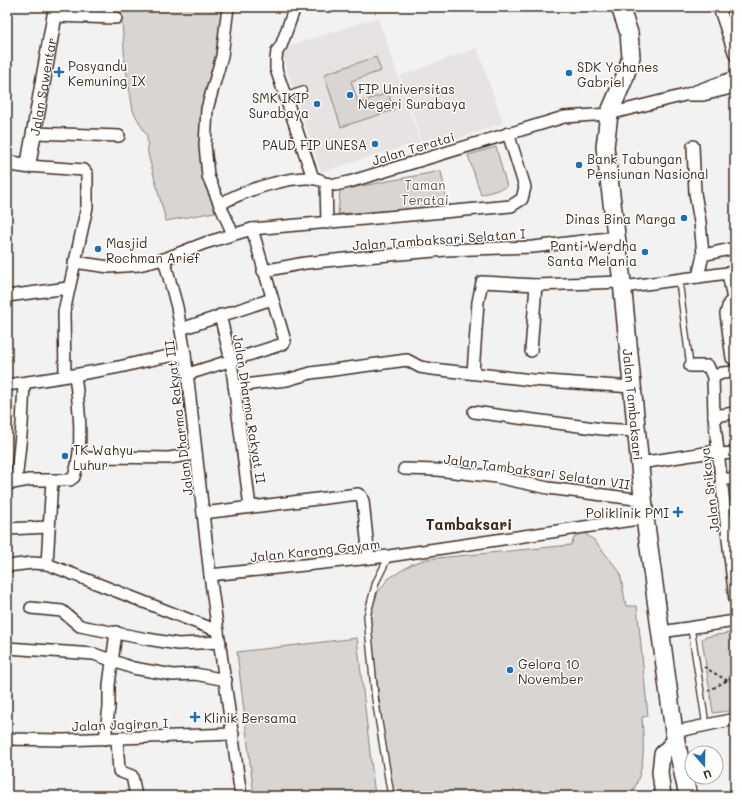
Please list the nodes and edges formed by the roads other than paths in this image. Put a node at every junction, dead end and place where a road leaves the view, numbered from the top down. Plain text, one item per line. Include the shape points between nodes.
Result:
1 (228, 7) edge
2 (295, 7) edge
3 (719, 7) edge
4 (622, 10) edge
5 (55, 11) edge
6 (116, 18) dead end
7 (735, 55) edge
8 (735, 77) edge
9 (735, 87) edge
10 (303, 90) dead end
11 (685, 95) junction
12 (284, 97) junction
13 (609, 114) junction
14 (34, 133) junction
15 (508, 133) junction
16 (119, 136) dead end
17 (693, 146) dead end
18 (7, 163) edge
19 (28, 166) junction
20 (313, 178) junction
21 (326, 183) junction
22 (220, 205) junction
23 (327, 223) junction
24 (252, 229) junction
25 (233, 234) junction
26 (617, 237) junction
27 (735, 248) edge
28 (703, 255) junction
29 (164, 259) junction
30 (74, 262) junction
31 (263, 271) junction
32 (732, 273) edge
33 (698, 277) junction
34 (679, 281) junction
35 (536, 285) junction
36 (622, 285) junction
37 (68, 288) junction
38 (7, 296) edge
39 (272, 299) junction
40 (734, 300) edge
41 (220, 315) junction
42 (181, 328) junction
43 (531, 351) dead end
44 (185, 354) junction
45 (735, 360) edge
46 (231, 361) junction
47 (690, 366) joint
48 (735, 372) edge
49 (473, 373) junction
50 (188, 374) junction
51 (70, 375) junction
52 (713, 377) junction
53 (24, 383) junction
54 (7, 385) edge
55 (234, 386) junction
56 (632, 387) junction
57 (474, 412) dead end
58 (735, 413) edge
59 (714, 416) junction
60 (637, 431) junction
61 (718, 452) junction
62 (735, 453) edge
63 (195, 454) junction
64 (78, 459) junction
65 (640, 463) junction
66 (404, 469) dead end
67 (722, 479) junction
68 (735, 479) edge
69 (52, 480) junction
70 (11, 483) edge
71 (643, 500) junction
72 (250, 507) junction
73 (203, 513) junction
74 (645, 518) junction
75 (731, 523) edge
76 (49, 528) junction
77 (7, 529) edge
78 (389, 556) junction
79 (369, 558) junction
80 (733, 562) edge
81 (47, 564) junction
82 (7, 566) edge
83 (210, 574) junction
84 (735, 600) edge
85 (31, 608) dead end
86 (735, 621) edge
87 (691, 628) junction
88 (116, 632) junction
89 (661, 632) junction
90 (219, 637) junction
91 (7, 648) edge
92 (113, 661) junction
93 (226, 680) junction
94 (735, 719) edge
95 (706, 724) junction
96 (233, 734) junction
97 (675, 736) junction
98 (117, 738) junction
99 (7, 739) edge
100 (105, 739) junction
101 (136, 796) edge
102 (242, 796) edge
103 (391, 796) edge
104 (664, 796) edge
105 (688, 796) edge

1 - 22 street via 222,56 207,109 205,145 208,176
2 - 12 street via 276,59 276,70
3 - 7 street
4 - 13 main road, Jalan Tambaksari via 631,46 631,57
5 - 6 street
5 - 14 street, Jalan Sawentar
8 - 11 street
9 - 11 street via 704,95
10 - 12 lane
11 - 13 street, Jalan Teratai
12 - 20 street
13 - 15 street, Jalan Teratai via 564,117
13 - 26 main road, Jalan Tambaksari via 605,147
14 - 16 street
14 - 19 street, Jalan Sawentar
15 - 21 street, Jalan Teratai via 349,182 335,185
15 - 23 street via 524,187 524,194 519,202 511,206 358,218
17 - 28 street via 695,193
18 - 19 street
19 - 30 street via 86,170 87,207
20 - 21 street, Jalan Teratai
20 - 22 street, Jalan Teratai via 294,179 249,190
21 - 23 street
22 - 25 street
23 - 24 street
24 - 25 street
24 - 31 street
25 - 29 street
26 - 31 street, Jalan Tambaksari Selatan I via 533,247 446,250 355,258 305,263
26 - 36 main road, Jalan Tambaksari
27 - 28 street
28 - 33 street
29 - 30 street via 139,265 109,267
29 - 42 street, Jalan Dharma Rakyat III
30 - 37 street
31 - 39 street
32 - 33 street
32 - 40 street
33 - 34 street
34 - 36 street
34 - 47 lane
35 - 36 street
35 - 43 street
35 - 49 street via 482,282 478,302
36 - 56 main road, Jalan Tambaksari
37 - 38 street
37 - 51 street via 63,328
39 - 41 street
39 - 46 street via 284,343
40 - 45 street via 727,306 726,314 732,358
41 - 42 street
41 - 46 street, Jalan Dharma Rakyat II
42 - 44 street, Jalan Dharma Rakyat III
44 - 50 street, Jalan Dharma Rakyat III
44 - 51 street via 156,357
46 - 50 street
46 - 55 street, Jalan Dharma Rakyat II
47 - 52 street via 708,366
48 - 52 street
49 - 55 street via 425,368 407,360
49 - 56 street
50 - 63 street, Jalan Dharma Rakyat III
51 - 53 street
51 - 64 street via 79,407
52 - 59 street, Jalan Srikaya
53 - 54 street
53 - 70 street via 22,425
55 - 72 street, Jalan Dharma Rakyat II
56 - 60 main road, Jalan Tambaksari
57 - 60 street via 602,429
58 - 59 street
59 - 61 street, Jalan Srikaya
60 - 65 main road, Jalan Tambaksari
61 - 62 street
61 - 65 street
61 - 67 street, Jalan Srikaya
63 - 64 street via 169,458 108,456
63 - 73 street, Jalan Dharma Rakyat III
64 - 69 street via 75,476 72,479
65 - 71 main road, Jalan Tambaksari
66 - 71 street, Jalan Tambaksari Selatan VII via 497,477 548,488
67 - 68 street
67 - 75 street, Jalan Srikaya
69 - 70 street
69 - 76 street
71 - 74 main road, Jalan Tambaksari
72 - 73 street
72 - 79 street via 360,494
73 - 83 street, Jalan Dharma Rakyat III
74 - 78 street, Jalan Karang Gayam
74 - 89 main road, Jalan Tambaksari
75 - 80 street, Jalan Srikaya
76 - 77 street
76 - 81 street
78 - 79 street, Jalan Karang Gayam
78 - 103 lane via 376,582 367,616 375,698
79 - 83 street, Jalan Karang Gayam
80 - 84 street, Jalan Srikaya
81 - 82 street
81 - 90 street
83 - 90 street
85 - 88 street via 59,610 66,613 76,625
86 - 87 street
87 - 89 street
87 - 95 lane
88 - 90 street via 178,644
88 - 92 street
89 - 97 main road, Jalan Tambaksari
90 - 93 street
91 - 92 street via 82,653
92 - 93 street via 133,668
92 - 100 street
93 - 96 street
94 - 95 street
95 - 97 street
96 - 98 street, Jalan Jagiran I
96 - 102 street
97 - 104 main road via 662,754 660,772
97 - 105 main road, Jalan Tambaksari
98 - 100 street, Jalan Jagiran I
98 - 101 street via 119,771 132,776
99 - 100 street, Jalan Jagiran I

